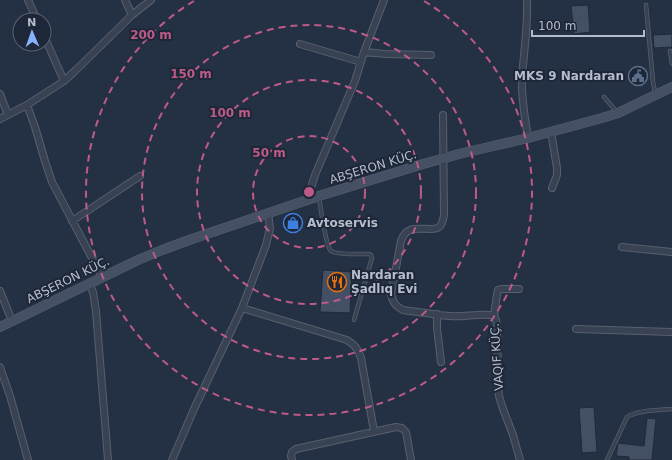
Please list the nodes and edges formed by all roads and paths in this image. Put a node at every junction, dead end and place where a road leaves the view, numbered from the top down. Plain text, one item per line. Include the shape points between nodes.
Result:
1 (28, 0) edge
2 (125, 0) edge
3 (151, 0) edge
4 (384, 0) edge
5 (527, 0) edge
6 (646, 5) dead end
7 (33, 12) edge
8 (132, 15) junction
9 (300, 44) dead end
10 (670, 51) dead end
11 (51, 52) edge
12 (364, 52) junction
13 (431, 55) dead end
14 (361, 62) junction
15 (672, 64) edge
16 (64, 81) junction
17 (672, 87) edge
18 (0, 94) edge
19 (655, 95) junction
20 (604, 97) dead end
21 (27, 105) junction
22 (618, 113) junction
23 (8, 115) junction
24 (443, 115) dead end
25 (0, 119) edge
26 (551, 132) junction
27 (528, 138) junction
28 (444, 158) junction
29 (140, 176) dead end
30 (552, 188) dead end
31 (315, 198) junction
32 (268, 213) junction
33 (72, 221) junction
34 (622, 247) dead end
35 (672, 252) edge
36 (102, 277) junction
37 (89, 284) junction
38 (519, 289) dead end
39 (0, 291) edge
40 (242, 308) junction
41 (437, 314) junction
42 (494, 316) junction
43 (354, 320) dead end
44 (12, 321) junction
45 (0, 327) edge
46 (576, 328) dead end
47 (672, 332) edge
48 (441, 362) dead end
49 (0, 367) edge
50 (672, 409) edge
51 (374, 431) junction
52 (28, 460) edge
53 (108, 460) edge
54 (172, 460) edge
55 (292, 460) edge
56 (410, 460) edge
57 (520, 460) edge
58 (607, 460) edge

1 - 7 street
2 - 8 street
3 - 8 street
4 - 12 street
5 - 27 street via 522,90
6 - 19 lane
8 - 16 street
9 - 14 street
10 - 15 lane
11 - 16 street
12 - 13 street
12 - 14 street
14 - 31 street via 315,175 310,191
16 - 21 street
17 - 19 main road, ABŞERON KÜÇ.
18 - 23 street
19 - 22 main road, ABŞERON KÜÇ.
20 - 22 lane
21 - 23 street
21 - 33 street via 52,182
22 - 26 main road, ABŞERON KÜÇ.
23 - 25 street
24 - 28 street
26 - 27 main road, ABŞERON KÜÇ.
26 - 30 street via 557,168
27 - 28 main road, ABŞERON KÜÇ.
28 - 31 main road, ABŞERON KÜÇ.
28 - 41 street, VAQIF KÜÇ. via 443,222 434,229 411,230 403,235 391,294 392,301 403,310
29 - 33 street
31 - 32 main road, ABŞERON KÜÇ.
31 - 43 lane via 331,250 336,253 369,254 372,258
32 - 36 main road, ABŞERON KÜÇ. via 162,250
32 - 40 street via 270,228 266,245
33 - 36 street
34 - 35 street
36 - 37 main road, ABŞERON KÜÇ.
37 - 44 main road, ABŞERON KÜÇ.
37 - 53 street via 94,292
38 - 42 street via 498,290
39 - 44 street
40 - 51 street via 354,344 361,358
40 - 54 street
41 - 42 street, VAQIF KÜÇ. via 461,317
41 - 48 street via 436,328
42 - 57 street, VAQIF KÜÇ. via 497,325 500,396
44 - 45 main road, ABŞERON KÜÇ.
46 - 47 street
49 - 52 street
50 - 58 lane via 632,413 627,417
51 - 55 street via 296,449 292,452
51 - 56 street via 402,428 406,432

